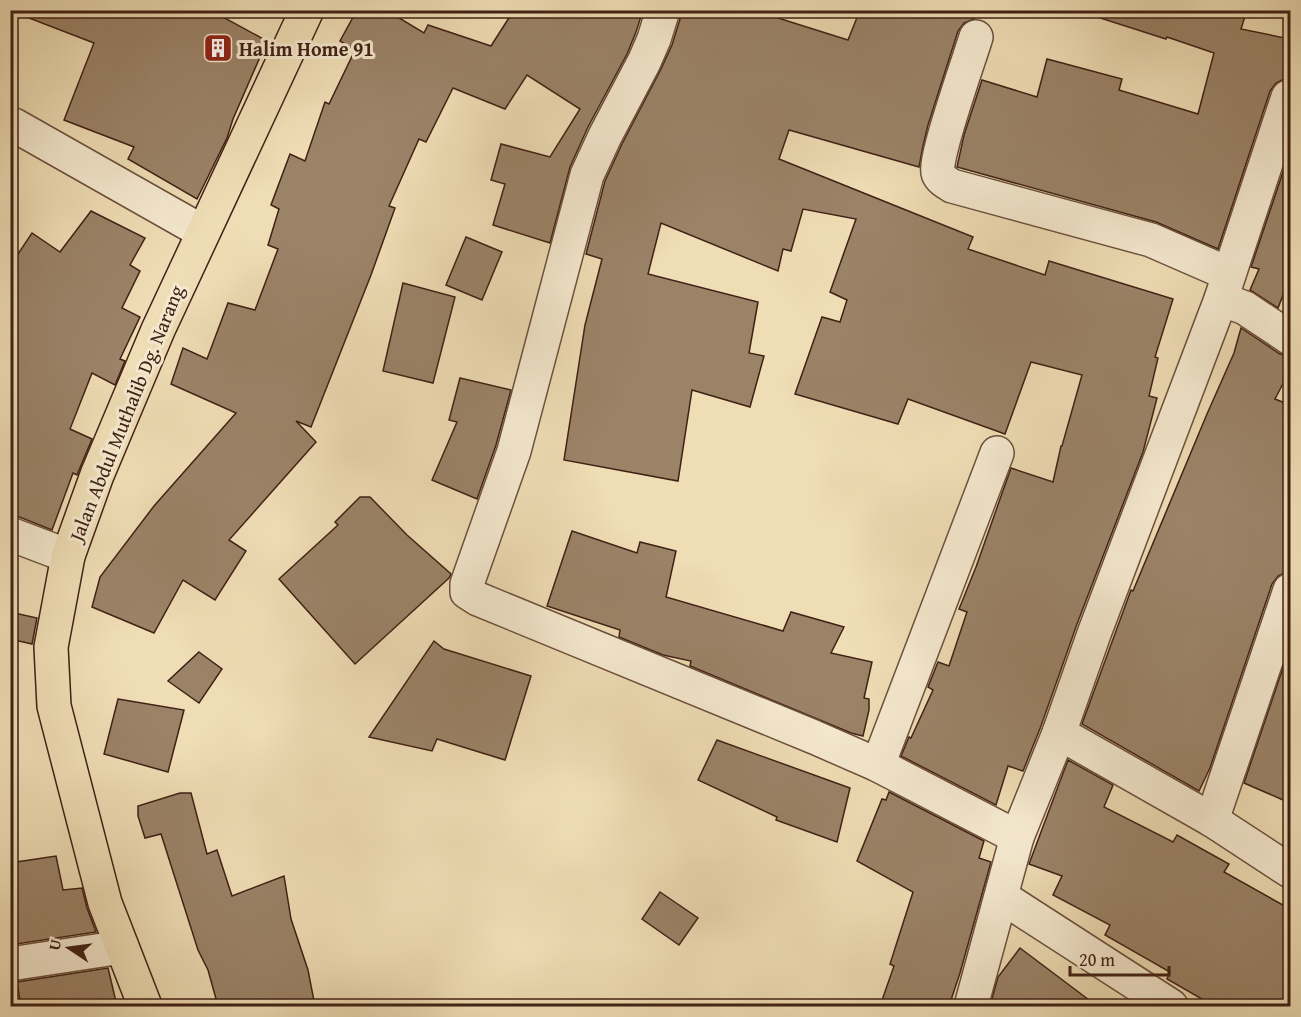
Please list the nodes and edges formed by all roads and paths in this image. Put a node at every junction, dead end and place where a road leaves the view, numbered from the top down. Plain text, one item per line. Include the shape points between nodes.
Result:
1 (307, 10) edge
2 (663, 10) edge
3 (976, 37) dead end
4 (1288, 97) dead end
5 (14, 125) dead end
6 (203, 232) junction
7 (1225, 286) junction
8 (1290, 338) edge
9 (998, 453) dead end
10 (10, 534) edge
11 (68, 556) junction
12 (1290, 590) edge
13 (1059, 733) junction
14 (878, 765) junction
15 (1212, 820) junction
16 (1017, 837) junction
17 (1290, 871) edge
18 (1002, 897) junction
19 (122, 947) junction
20 (10, 964) edge
21 (145, 1006) edge
22 (971, 1006) edge
23 (1172, 1006) edge

1 - 6 main road, Jalan Abdul Muthalib Dg. Narang
2 - 14 street via 644,62 587,175 514,451 466,584 467,592
3 - 7 street via 944,137 937,166 941,179 952,186 1151,240
4 - 7 street
5 - 6 street
6 - 11 main road, Jalan Abdul Muthalib Dg. Narang via 101,465
7 - 8 street via 1245,308
7 - 13 street
9 - 14 street
10 - 11 street
11 - 19 main road, Jalan Abdul Muthalib Dg. Narang via 51,647 54,706 105,903
12 - 15 street
13 - 15 street
13 - 16 street
14 - 16 street
15 - 17 street
16 - 18 street
18 - 22 street
18 - 23 street
19 - 20 street
19 - 21 main road, Jalan Abdul Muthalib Dg. Narang

